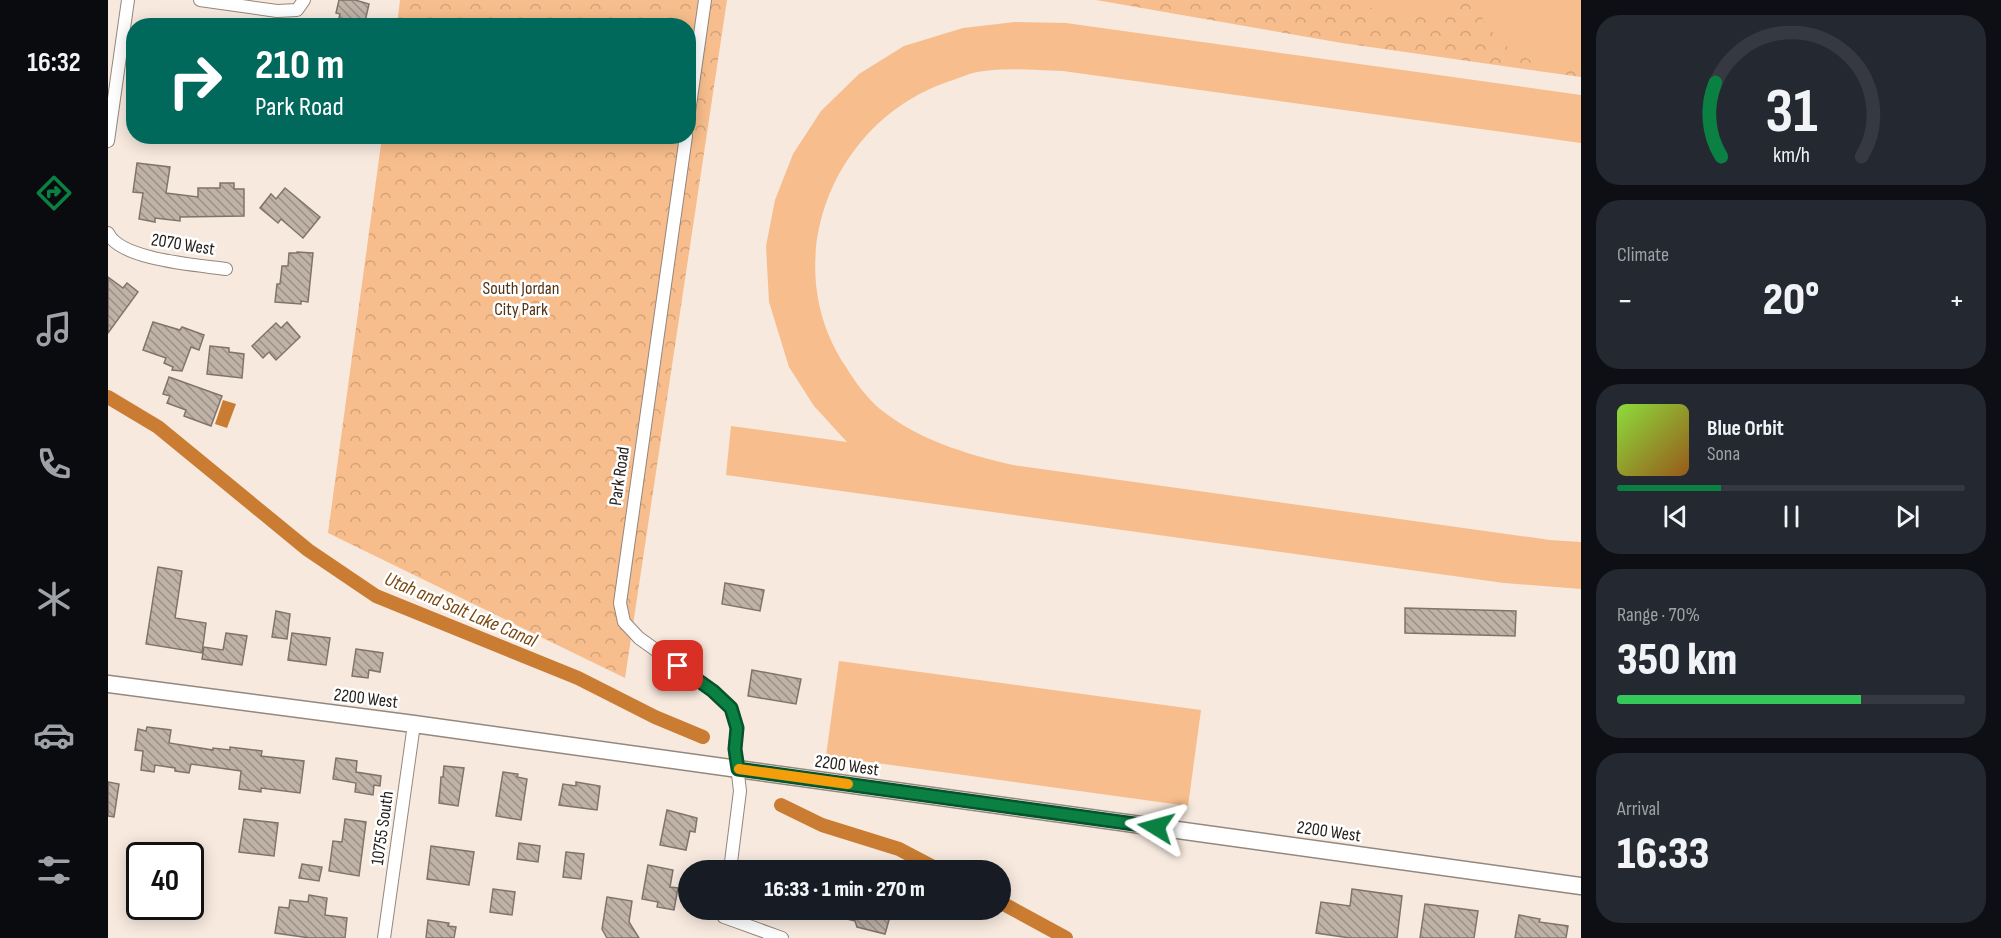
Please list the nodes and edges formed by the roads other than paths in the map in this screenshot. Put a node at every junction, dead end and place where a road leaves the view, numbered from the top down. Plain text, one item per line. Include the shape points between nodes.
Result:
1 (128, 0) edge
2 (200, 0) edge
3 (705, 0) edge
4 (301, 5) edge
5 (696, 63) edge
6 (108, 141) edge
7 (685, 144) edge
8 (108, 232) edge
9 (226, 269) dead end
10 (108, 684) edge
11 (414, 724) junction
12 (738, 769) junction
13 (731, 860) edge
14 (1581, 885) edge
15 (732, 920) edge
16 (384, 938) edge
17 (782, 938) edge

1 - 6 street
2 - 4 street via 277,11
3 - 5 street
7 - 12 street, Park Road via 620,603 624,622 639,638 731,708 737,728
8 - 9 street, 2070 West via 123,247 140,255
10 - 11 street, 2200 West
11 - 12 street, 2200 West
11 - 16 street, 10755 South
12 - 13 street, Park Road via 740,791
12 - 14 street, 2200 West
15 - 17 street

